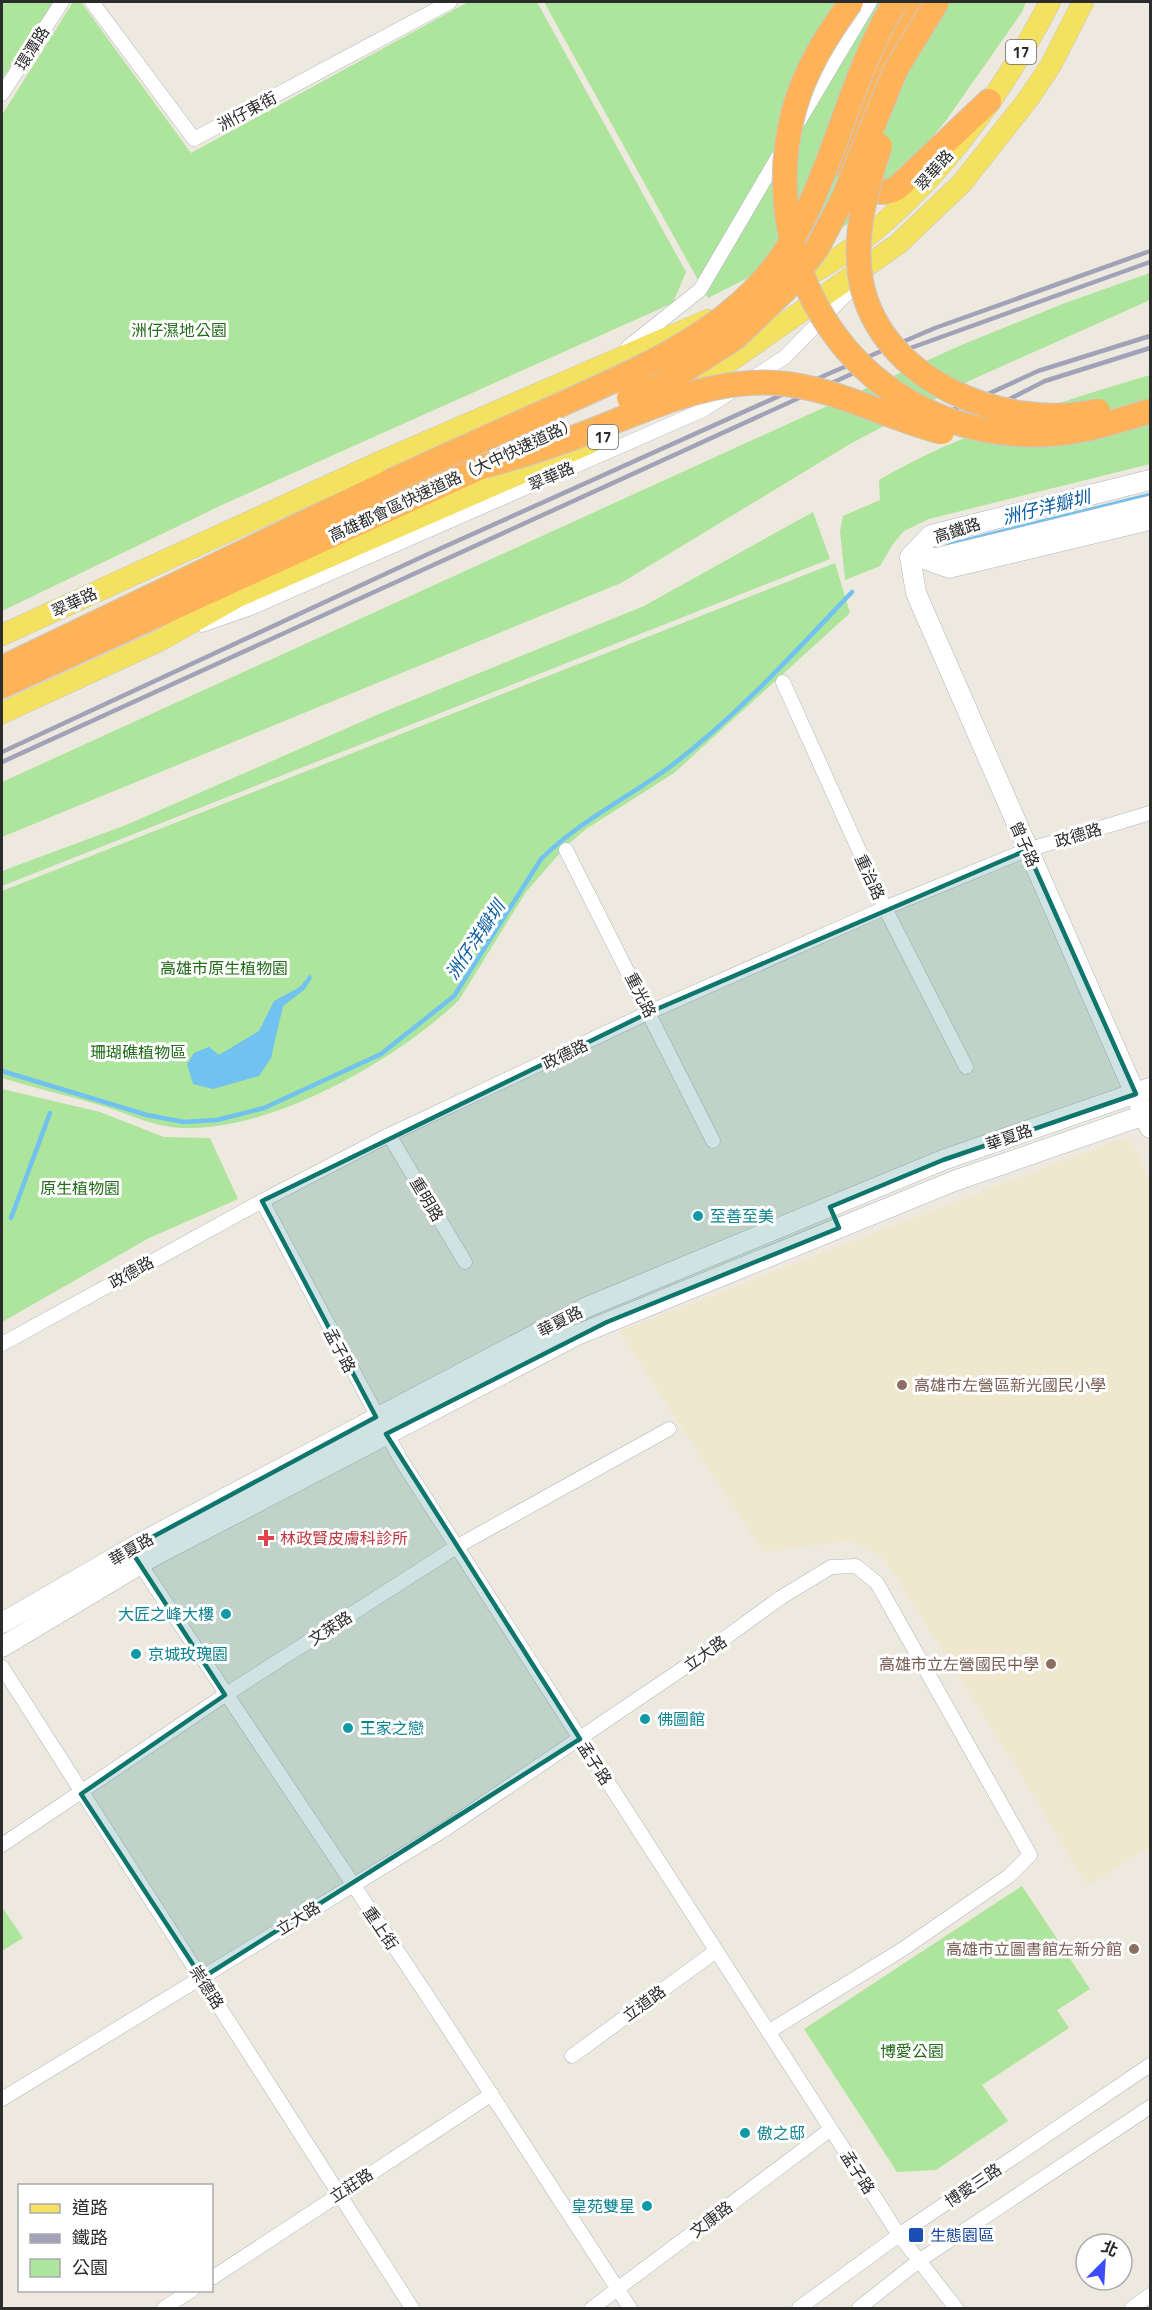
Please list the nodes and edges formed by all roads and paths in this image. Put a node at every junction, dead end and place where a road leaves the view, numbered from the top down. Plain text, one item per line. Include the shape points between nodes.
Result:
1 (62, 2) edge
2 (92, 2) edge
3 (450, 2) edge
4 (851, 2) edge
5 (870, 2) edge
6 (895, 2) edge
7 (916, 2) edge
8 (937, 2) edge
9 (1050, 2) edge
10 (1083, 2) edge
11 (916, 36) junction
12 (2, 94) edge
13 (989, 101) junction
14 (607, 363) junction
15 (1150, 399) edge
16 (1150, 411) edge
17 (1150, 424) edge
18 (483, 466) junction
19 (1150, 480) edge
20 (1150, 506) edge
21 (1150, 523) edge
22 (910, 557) junction
23 (2, 635) edge
24 (2, 668) edge
25 (783, 682) dead end
26 (2, 686) edge
27 (2, 713) edge
28 (1150, 813) edge
29 (566, 850) dead end
30 (1027, 850) junction
31 (885, 908) junction
32 (650, 1012) junction
33 (966, 1067) dead end
34 (1143, 1091) edge
35 (1149, 1118) edge
36 (389, 1135) junction
37 (713, 1141) dead end
38 (262, 1201) junction
39 (830, 1207) junction
40 (839, 1228) junction
41 (465, 1262) dead end
42 (2, 1344) edge
43 (381, 1425) junction
44 (669, 1429) dead end
45 (456, 1547) junction
46 (130, 1548) junction
47 (141, 1565) junction
48 (2, 1623) edge
49 (2, 1647) edge
50 (2, 1667) edge
51 (225, 1695) junction
52 (580, 1739) junction
53 (81, 1794) junction
54 (2, 1845) edge
55 (352, 1884) junction
56 (716, 1951) junction
57 (202, 1978) junction
58 (768, 2032) junction
59 (572, 2056) dead end
60 (1150, 2065) edge
61 (492, 2094) junction
62 (2, 2099) edge
63 (1150, 2107) edge
64 (831, 2128) junction
65 (339, 2193) junction
66 (899, 2235) junction
67 (920, 2260) junction
68 (213, 2277) edge
69 (619, 2289) junction
70 (189, 2292) edge
71 (1150, 2295) edge
72 (164, 2308) edge
73 (412, 2308) edge
74 (592, 2308) edge
75 (630, 2308) edge
76 (799, 2308) edge
77 (860, 2308) edge
78 (956, 2308) edge
79 (1132, 2308) edge

1 - 12 street, 環潭路
2 - 3 street, 洲仔東街 via 195,139
4 - 16 highway, bridge via 808,72 794,109 786,154 795,262 829,327 846,349 893,392 944,418 985,430 1034,435 1089,430
5 - 14 street, 翠華路 via 700,290
6 - 24 highway, 高雄都會區快速道路（大中快速道路）, bridge via 869,52 820,180 792,239 760,282 731,311 646,365 389,482
7 - 13 highway via 882,56 854,132 847,160 851,177 867,188 888,193
8 - 11 highway, 高雄都會區快速道路（大中快速道路）, bridge
9 - 13 main road, 翠華路 / 17
10 - 27 main road, 翠華路 / 17 via 1051,65 991,149 962,183 898,244 646,418 237,597 161,640
11 - 15 highway, bridge via 908,73 871,172 861,224 861,281 878,327 907,361 926,376 967,398 997,408 1071,415
11 - 18 highway, 高雄都會區快速道路（大中快速道路）, bridge via 896,69 839,207 817,248 785,290 735,338 661,385 526,442
13 - 14 main road, 翠華路 / 17 via 939,167 892,216 818,272
14 - 23 main road, 翠華路 / 17
17 - 18 highway, bridge via 1093,441 1048,447 1007,445 933,430 835,394 776,383 722,385 670,400 528,455
18 - 26 highway, 高雄都會區快速道路（大中快速道路）
19 - 22 street, 高鐵路 via 931,535
20 - 22 street, 高鐵路 via 937,558
21 - 22 street, 高鐵路 via 949,571
22 - 30 street, 曾子路 via 916,593
25 - 31 street, 重治路
28 - 30 street, 政德路
29 - 32 street, 重光路
30 - 31 street, 政德路
30 - 34 street, 曾子路
31 - 32 street, 政德路
31 - 33 street, 重治路
32 - 36 street, 政德路
32 - 37 street, 重光路
34 - 35 street, 曾子路
34 - 39 street, 華夏路 via 943,1160
35 - 40 street, 華夏路 via 954,1181
36 - 38 street, 政德路
36 - 41 street, 重明路
38 - 42 street, 政德路
38 - 43 street, 孟子路
39 - 40 street
39 - 43 street, 華夏路 via 587,1307
40 - 43 street, 華夏路 via 607,1322
43 - 45 street, 孟子路
43 - 46 street, 華夏路
43 - 47 street, 華夏路
44 - 45 street, 文萊路
45 - 51 street, 文萊路
45 - 52 street, 孟子路
46 - 47 street, 重上街
46 - 48 street, 華夏路
47 - 49 street, 華夏路
47 - 51 street, 重上街
50 - 53 street, 崇德路
51 - 53 street, 文萊路
51 - 55 street, 重上街
52 - 55 street, 立大路 via 447,1828
52 - 56 street, 孟子路
52 - 58 street, 立大路 via 780,1598 831,1567 856,1566 877,1583 1030,1855 1009,1876 903,1949
53 - 54 street, 文萊路
53 - 57 street, 崇德路
55 - 57 street, 立大路
55 - 61 street, 重上街
56 - 58 street, 孟子路
56 - 59 street, 立道路
57 - 62 street, 立大路
57 - 65 street, 崇德路
58 - 64 street, 孟子路
60 - 66 street, 博愛三路
61 - 65 street, 立莊路
61 - 69 street, 重上街
63 - 67 street, 博愛三路
64 - 66 street, 孟子路
64 - 69 street, 文康路
65 - 68 street, 立莊路
65 - 73 street, 崇德路
66 - 67 street, 孟子路
66 - 76 street, 博愛三路
67 - 77 street, 博愛三路
67 - 78 street, 孟子路
69 - 74 street, 文康路
69 - 75 street, 重上街
70 - 72 street
71 - 79 street

